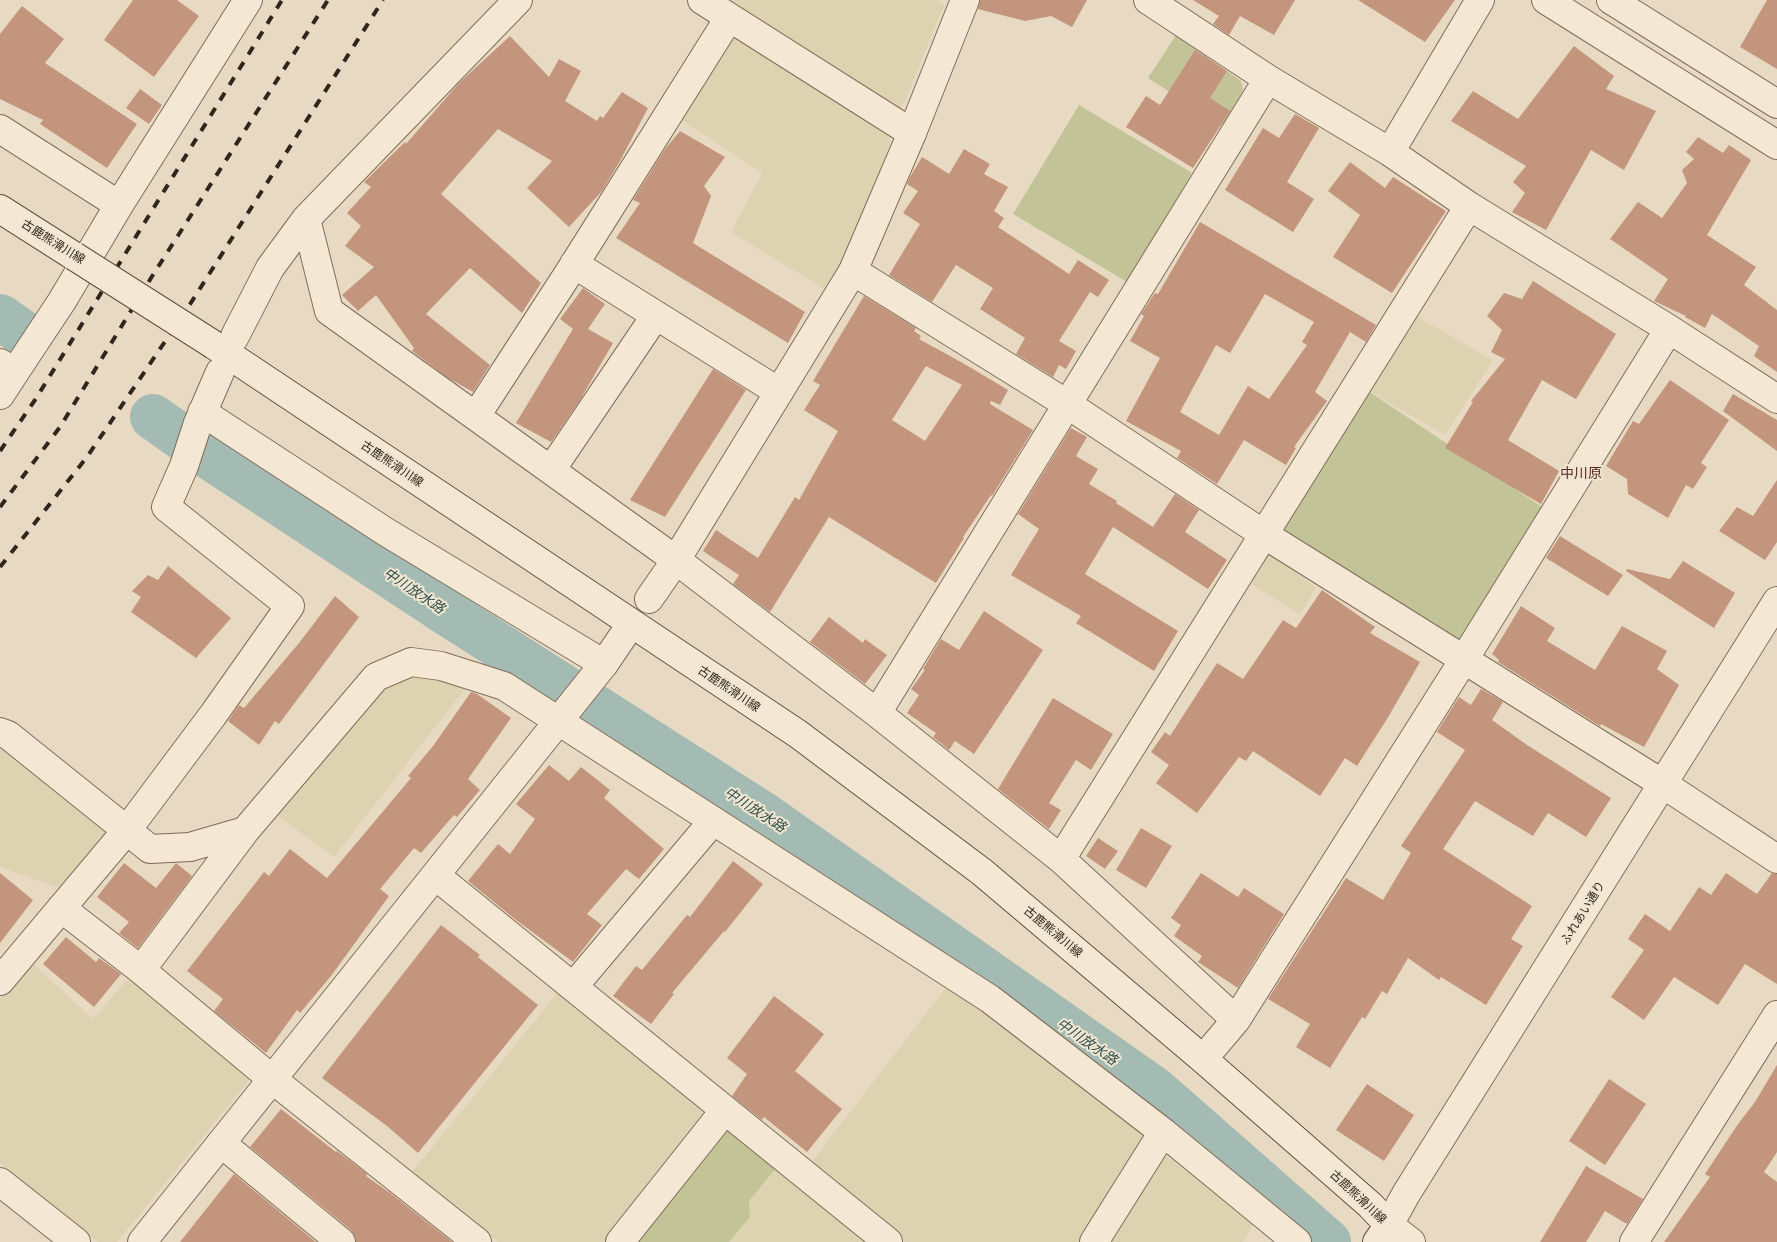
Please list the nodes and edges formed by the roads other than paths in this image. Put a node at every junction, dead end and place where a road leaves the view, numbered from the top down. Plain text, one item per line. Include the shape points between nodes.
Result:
1 (248, 0) edge
2 (518, 0) edge
3 (702, 0) edge
4 (965, 0) edge
5 (1148, 0) edge
6 (1480, 0) edge
7 (1546, 0) edge
8 (1611, 0) edge
9 (729, 18) junction
10 (1268, 79) junction
11 (1777, 104) edge
12 (0, 129) edge
13 (912, 133) junction
14 (1777, 145) edge
15 (1390, 152) junction
16 (119, 205) junction
17 (1469, 206) junction
18 (0, 209) edge
19 (306, 219) junction
20 (574, 264) junction
21 (852, 271) junction
22 (656, 315) junction
23 (1670, 328) junction
24 (224, 341) junction
25 (8, 367) edge
26 (220, 372) dead end
27 (779, 392) junction
28 (0, 395) edge
29 (1777, 399) edge
30 (1067, 404) junction
31 (476, 416) junction
32 (200, 418) junction
33 (551, 470) junction
34 (1265, 535) junction
35 (676, 560) junction
36 (649, 598) dead end
37 (1777, 601) edge
38 (623, 636) dead end
39 (1463, 661) junction
40 (599, 670) junction
41 (877, 713) junction
42 (560, 718) junction
43 (0, 732) edge
44 (1663, 784) junction
45 (713, 821) junction
46 (127, 830) junction
47 (245, 831) junction
48 (1777, 859) edge
49 (1062, 860) junction
50 (436, 876) junction
51 (61, 908) junction
52 (141, 970) junction
53 (0, 981) edge
54 (573, 987) junction
55 (1777, 1015) edge
56 (1236, 1020) junction
57 (1203, 1059) junction
58 (272, 1079) junction
59 (725, 1110) junction
60 (1163, 1132) junction
61 (221, 1143) junction
62 (0, 1182) edge
63 (1381, 1236) edge
64 (76, 1242) edge
65 (142, 1242) edge
66 (341, 1242) edge
67 (477, 1242) edge
68 (620, 1242) edge
69 (888, 1242) edge
70 (1094, 1242) edge
71 (1297, 1242) edge
72 (1411, 1242) edge
73 (1634, 1242) edge

1 - 16 street
2 - 19 street
3 - 9 street
4 - 13 street
5 - 10 street
6 - 15 street
7 - 14 street
8 - 11 street
9 - 13 street
9 - 20 street
10 - 15 street
10 - 30 street
12 - 16 street
13 - 21 street
15 - 17 street
16 - 25 street via 62,301
17 - 23 street
17 - 34 street
18 - 24 street, 古鹿熊滑川線, bridge via 74,256
19 - 24 street via 270,268
19 - 31 street via 328,311
20 - 22 street
20 - 31 street
21 - 27 street
21 - 30 street
22 - 27 street
22 - 33 street
23 - 29 street
23 - 39 street
24 - 57 street, 古鹿熊滑川線 via 798,734 982,872
25 - 28 street
26 - 32 street
27 - 35 street
30 - 34 street
30 - 41 street
31 - 33 street
32 - 40 street via 386,532
32 - 46 street via 166,507 290,606
33 - 35 street
34 - 39 street
34 - 49 street
35 - 36 street
35 - 41 street
37 - 44 street, ふれあい通り
38 - 40 street
39 - 44 street
39 - 56 street
40 - 42 street
41 - 49 street
42 - 45 street
42 - 47 street via 504,686 441,666 411,662 376,677
42 - 50 street
43 - 46 street via 8,735
44 - 48 street
44 - 63 street, ふれあい通り
45 - 54 street
45 - 60 street via 990,999
46 - 47 street via 150,849 190,847
46 - 51 street
47 - 52 street
49 - 56 street
50 - 54 street
50 - 58 street
51 - 52 street
51 - 53 street
52 - 58 street
54 - 59 street
55 - 73 street
56 - 57 street
57 - 63 street, 古鹿熊滑川線 via 1370,1205
58 - 61 street
58 - 67 street
59 - 68 street
59 - 69 street
60 - 70 street
60 - 71 street
61 - 65 street
61 - 66 street
62 - 64 street
63 - 72 street, 古鹿熊滑川線

